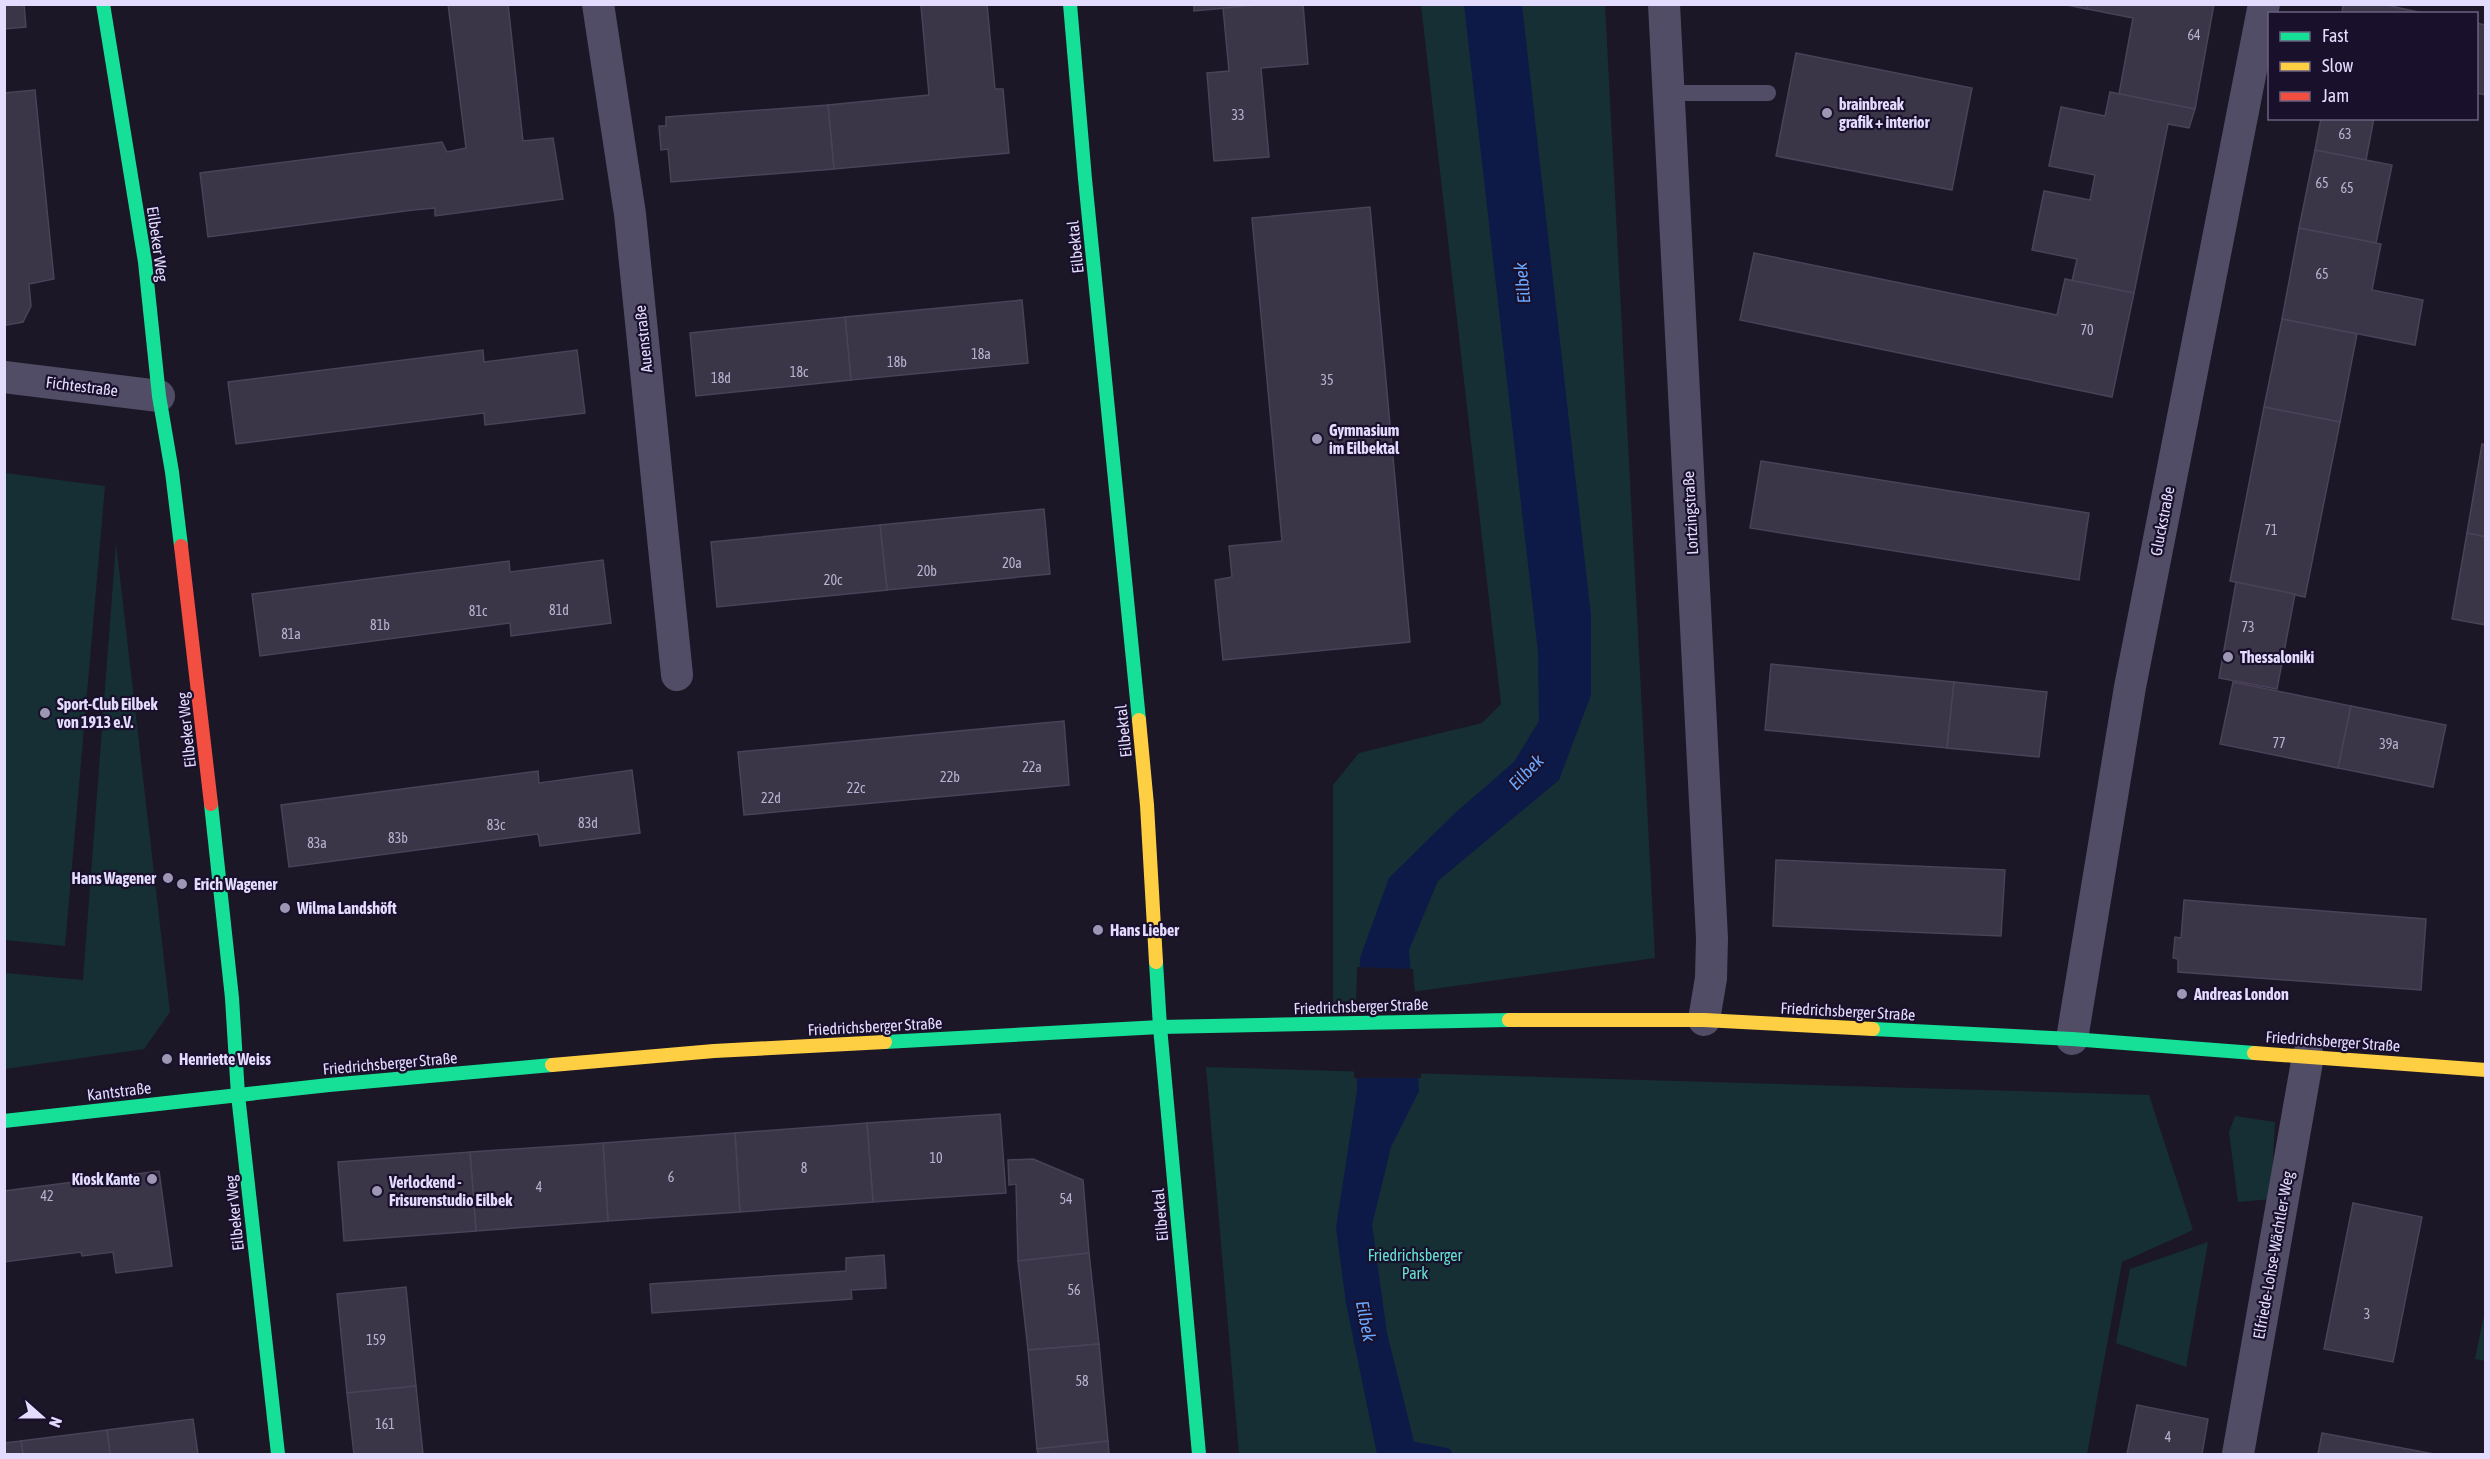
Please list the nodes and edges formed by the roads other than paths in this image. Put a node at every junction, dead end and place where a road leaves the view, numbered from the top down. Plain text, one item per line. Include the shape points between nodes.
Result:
1 (103, 4) edge
2 (598, 4) edge
3 (1070, 4) edge
4 (1664, 4) edge
5 (2264, 4) edge
6 (1668, 93) junction
7 (1768, 93) dead end
8 (4, 377) edge
9 (159, 396) junction
10 (677, 675) dead end
11 (1704, 1020) junction
12 (1160, 1027) junction
13 (2072, 1039) junction
14 (2308, 1056) junction
15 (2486, 1070) edge
16 (238, 1095) junction
17 (4, 1121) edge
18 (278, 1455) edge
19 (1199, 1455) edge
20 (2238, 1455) edge

1 - 9 street, Eilbeker Weg via 145,262
2 - 10 street, Auenstraße via 630,214
3 - 12 street, Eilbektal via 1147,805
4 - 6 street, Lortzingstraße
5 - 13 street, Gluckstraße via 2130,687
6 - 7 lane
6 - 11 street, Lortzingstraße via 1712,938
8 - 9 street, Fichtestraße
9 - 16 street, Eilbeker Weg via 199,691 232,998
11 - 12 street, Friedrichsberger Straße via 1438,1020
11 - 13 street, Friedrichsberger Straße
12 - 16 street, Friedrichsberger Straße via 714,1051
12 - 19 street, Eilbektal
13 - 14 street, Friedrichsberger Straße
14 - 15 street, Friedrichsberger Straße
14 - 20 street, Elfriede-Lohse-Wächtler-Weg
16 - 17 street, Kantstraße
16 - 18 street, Eilbeker Weg

